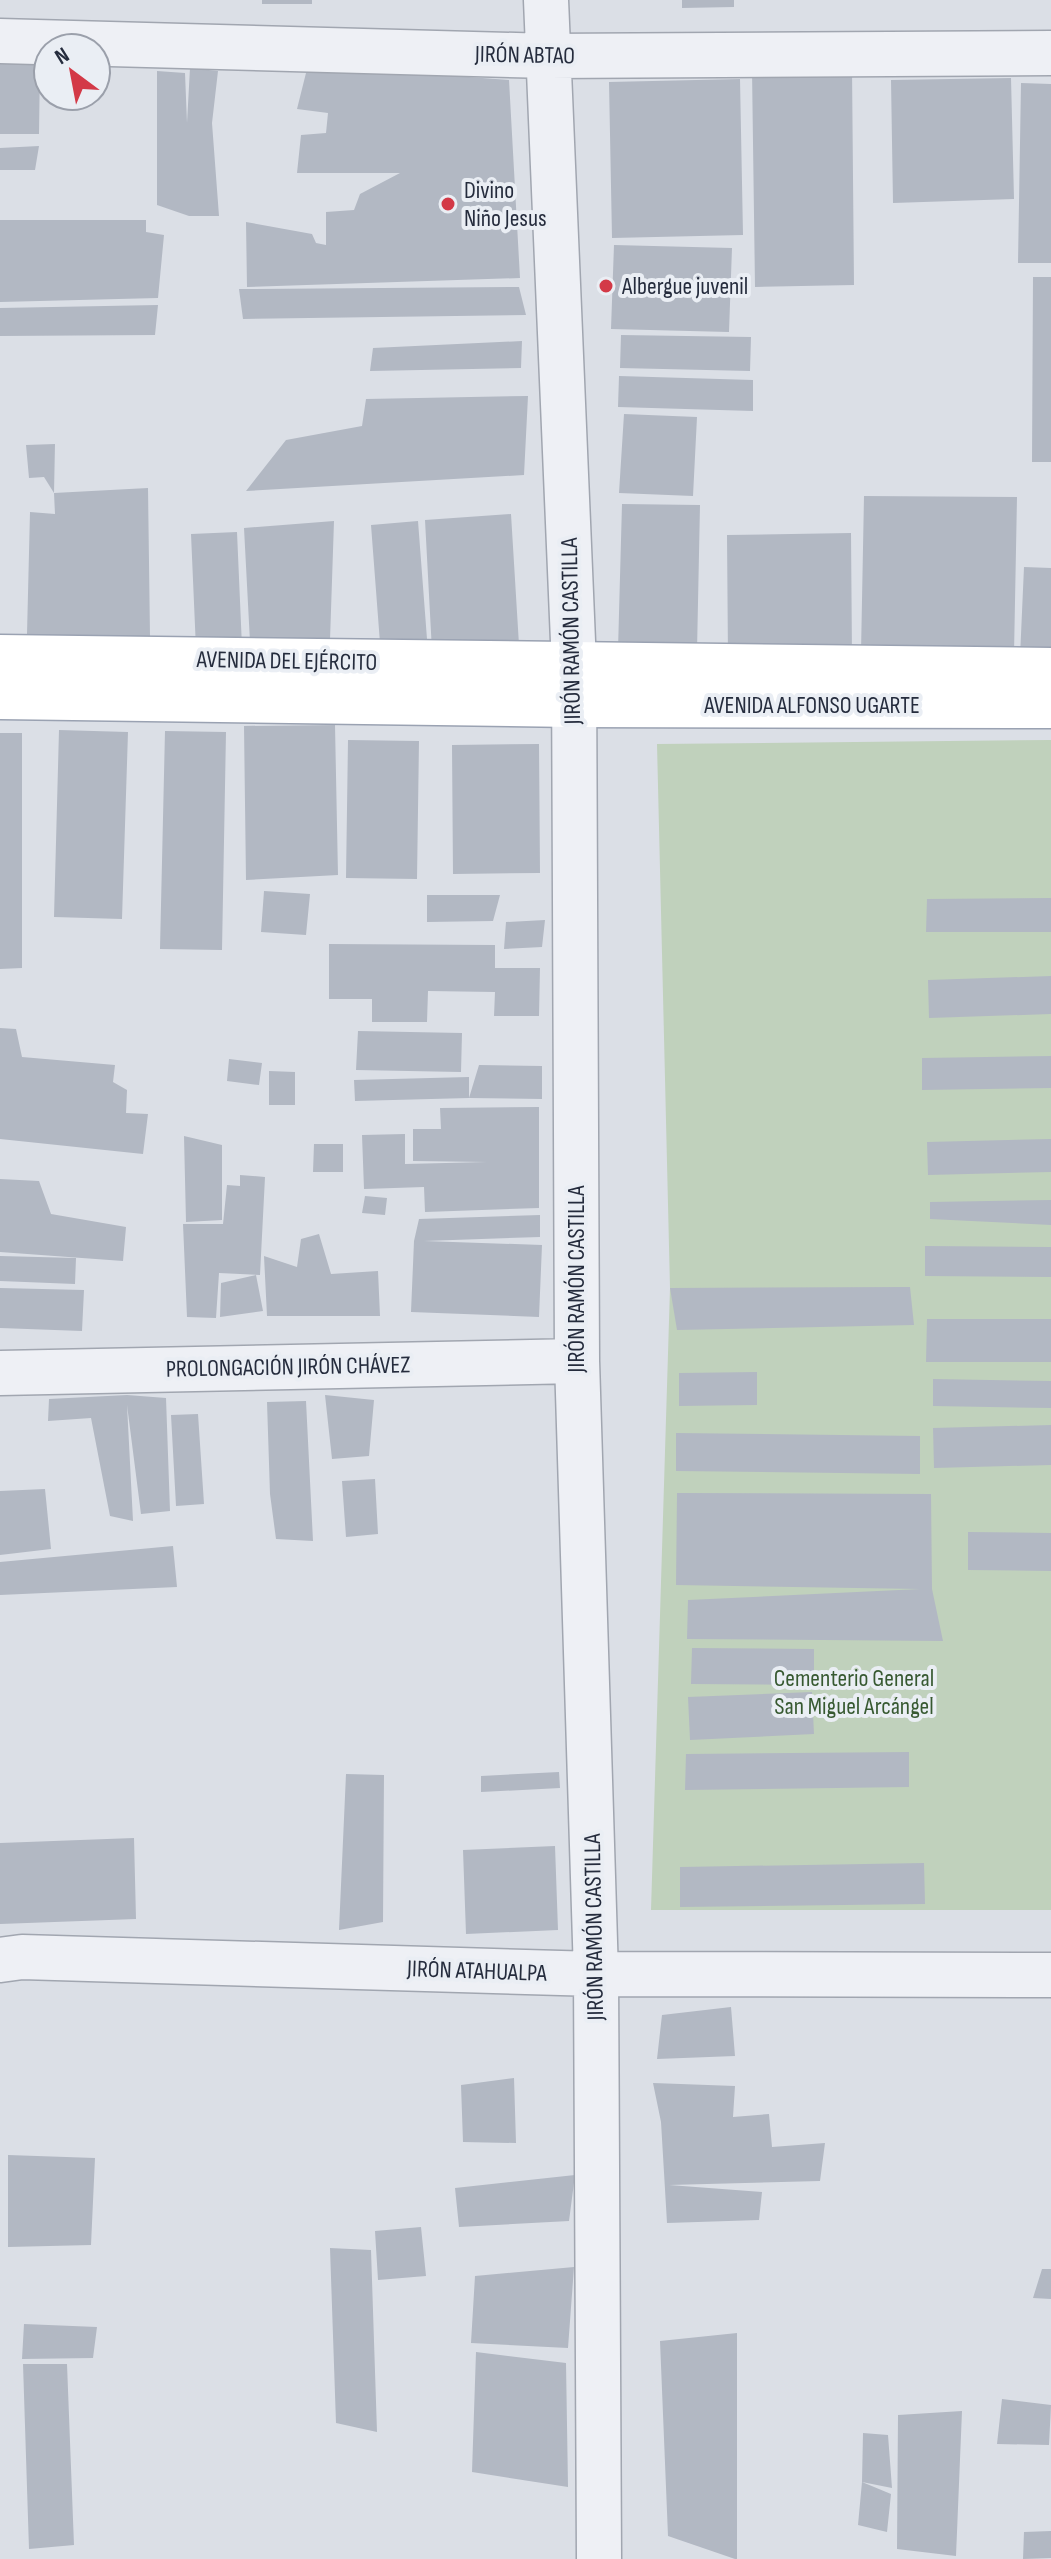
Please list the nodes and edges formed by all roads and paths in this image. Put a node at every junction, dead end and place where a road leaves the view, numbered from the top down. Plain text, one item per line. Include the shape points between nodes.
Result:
1 (546, 0) edge
2 (0, 41) edge
3 (1051, 53) edge
4 (549, 56) junction
5 (0, 657) edge
6 (1051, 670) edge
7 (574, 685) junction
8 (0, 697) edge
9 (1051, 706) edge
10 (577, 1361) junction
11 (0, 1373) edge
12 (0, 1960) edge
13 (596, 1974) junction
14 (1051, 1975) edge
15 (599, 2559) edge

1 - 4 street, JIRÓN RAMÓN CASTILLA
2 - 4 street, JIRÓN ABTAO
3 - 4 street, JIRÓN ABTAO
4 - 7 street, JIRÓN RAMÓN CASTILLA
5 - 7 main road, AVENIDA DEL EJÉRCITO
6 - 7 main road, AVENIDA ALFONSO UGARTE
7 - 8 main road, AVENIDA DEL EJÉRCITO
7 - 9 main road, AVENIDA ALFONSO UGARTE
7 - 10 street, JIRÓN RAMÓN CASTILLA
10 - 11 street, PROLONGACIÓN JIRÓN CHÁVEZ
10 - 13 street, JIRÓN RAMÓN CASTILLA
12 - 13 street, JIRÓN ATAHUALPA
13 - 14 street, JIRÓN ATAHUALPA
13 - 15 street, JIRÓN RAMÓN CASTILLA

